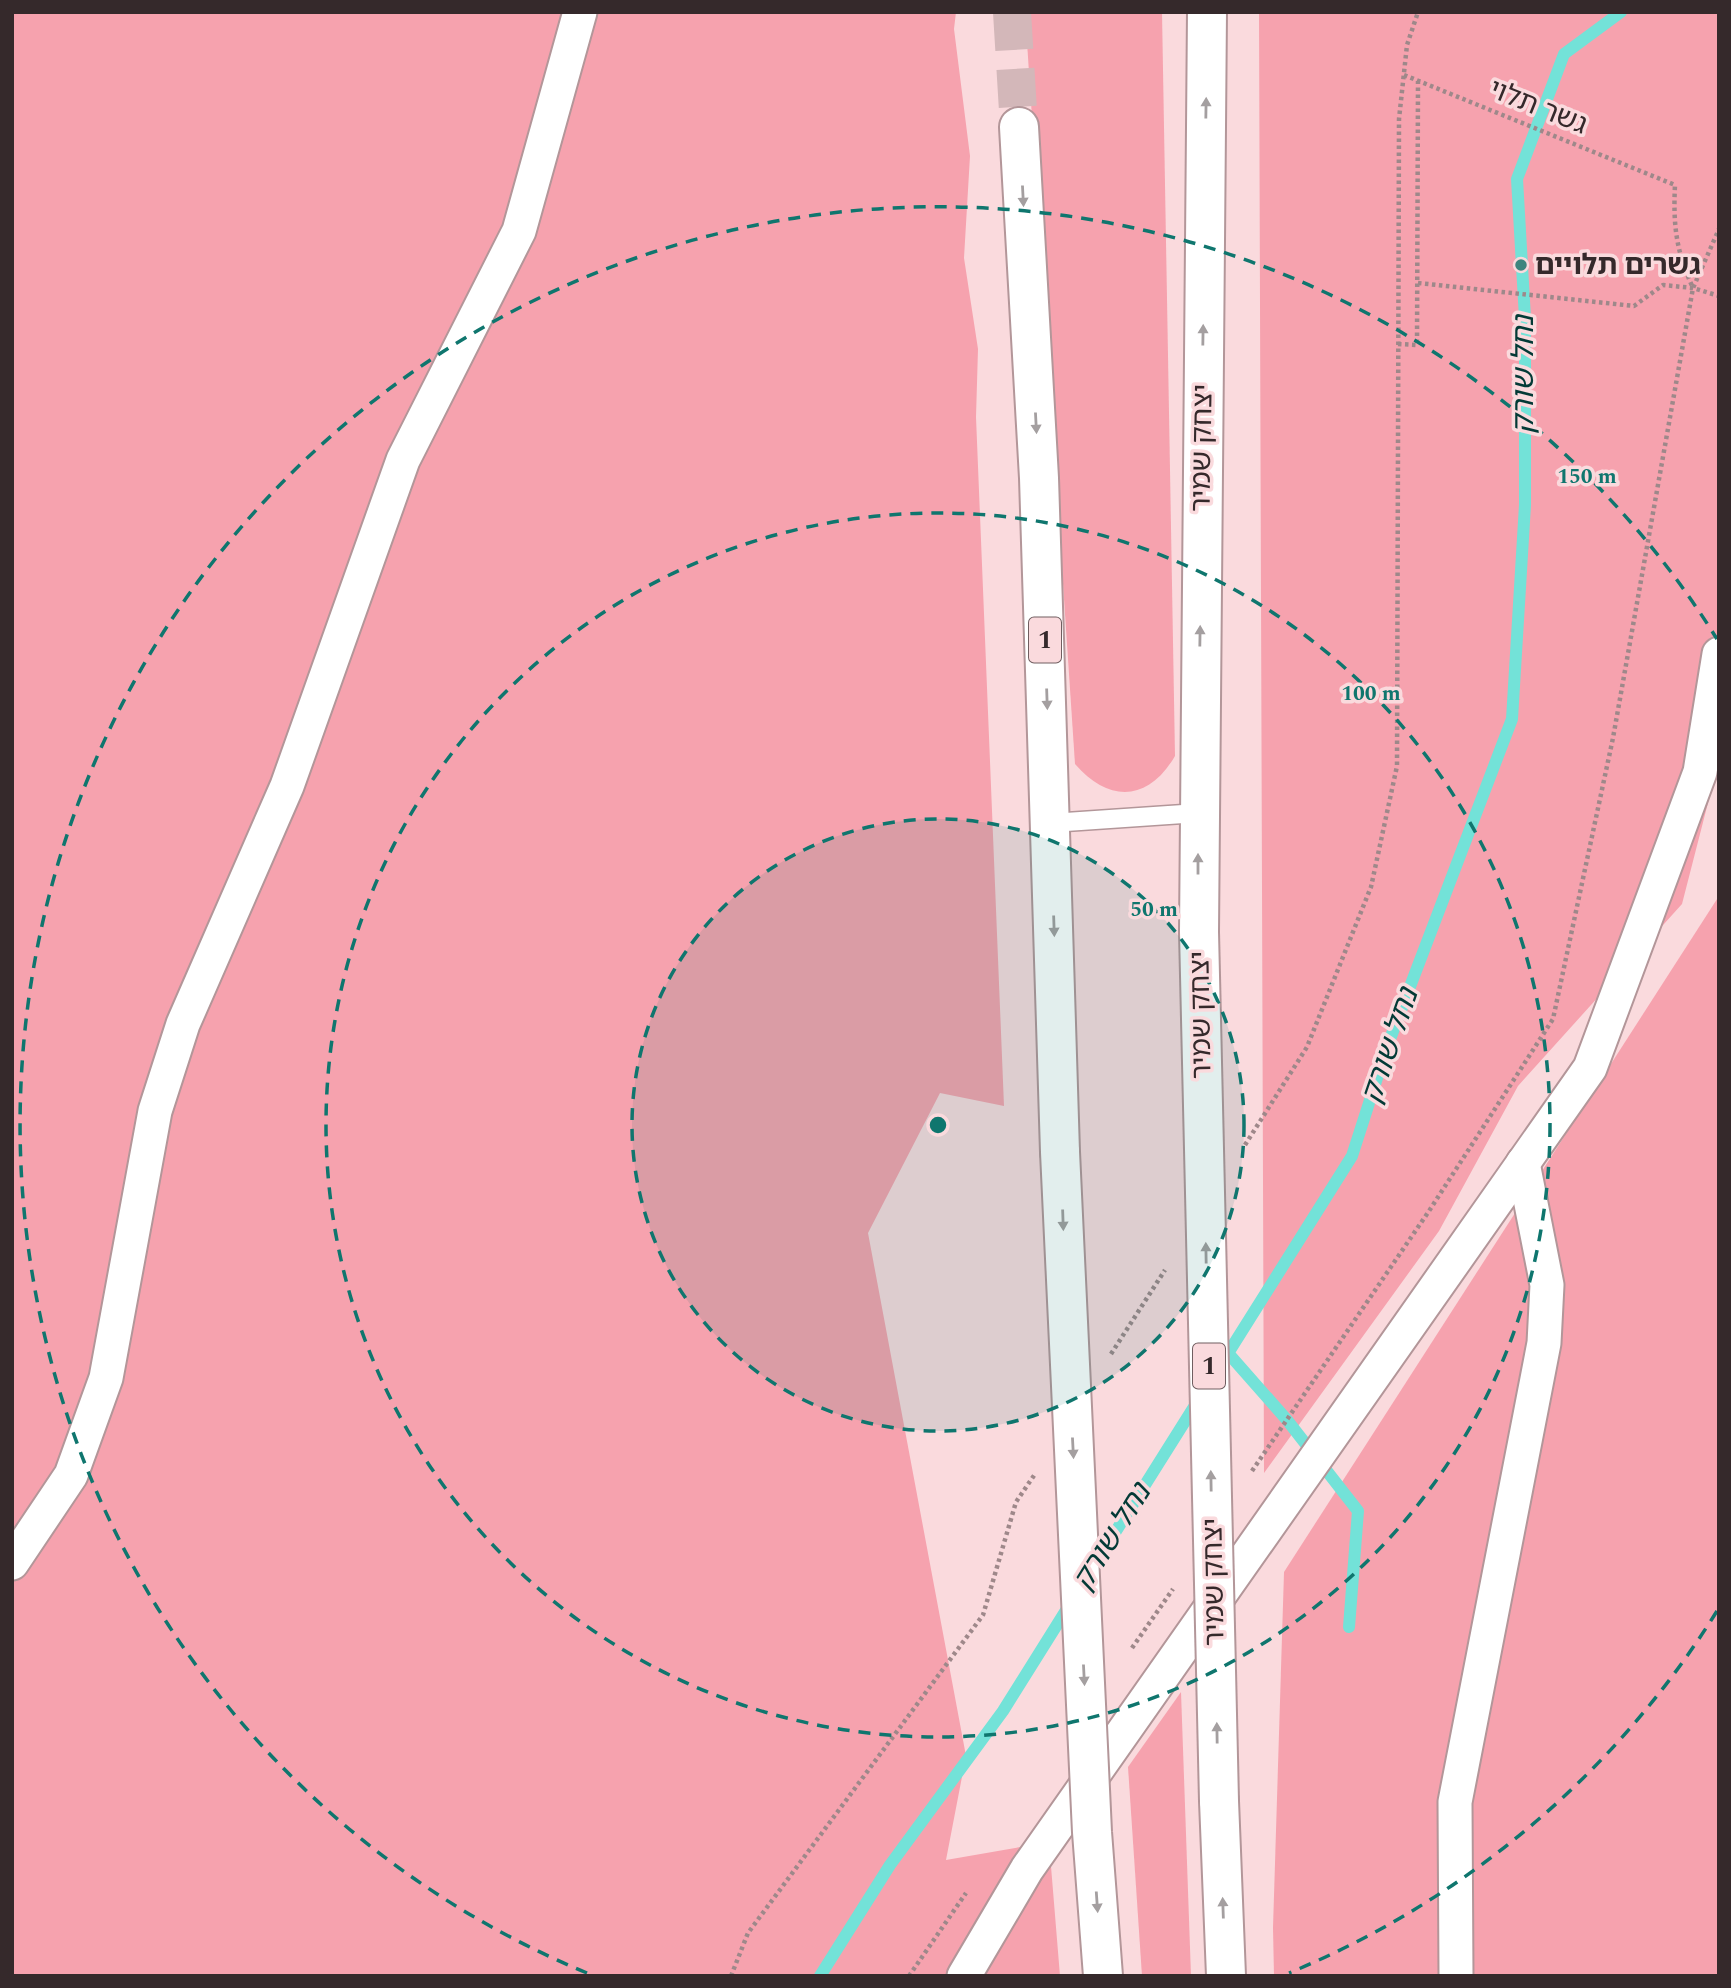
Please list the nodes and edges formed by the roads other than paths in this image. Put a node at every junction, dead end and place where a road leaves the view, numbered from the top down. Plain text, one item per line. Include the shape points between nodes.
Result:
1 (580, 12) edge
2 (1207, 12) edge
3 (1019, 127) tunnel mouth
4 (1719, 654) edge
5 (1198, 813) junction
6 (1051, 823) junction
7 (1523, 1163) junction
8 (12, 1563) edge
9 (964, 1976) edge
10 (1103, 1976) edge
11 (1226, 1976) edge
12 (1456, 1976) edge

1 - 8 street via 519,231 403,460 287,786 183,1024 155,1111 106,1378 71,1475
5 -> 2 highway, יצחק שמיר / 1
3 -> 6 highway, 1 via 1039,478
4 - 7 street via 1700,772 1590,1068
5 - 6 lane
11 -> 5 highway, יצחק שמיר / 1, bridge
6 -> 10 highway, 1, bridge via 1060,1152 1086,1723
7 - 9 street via 1027,1869
7 - 12 street via 1547,1285 1544,1343 1455,1802

